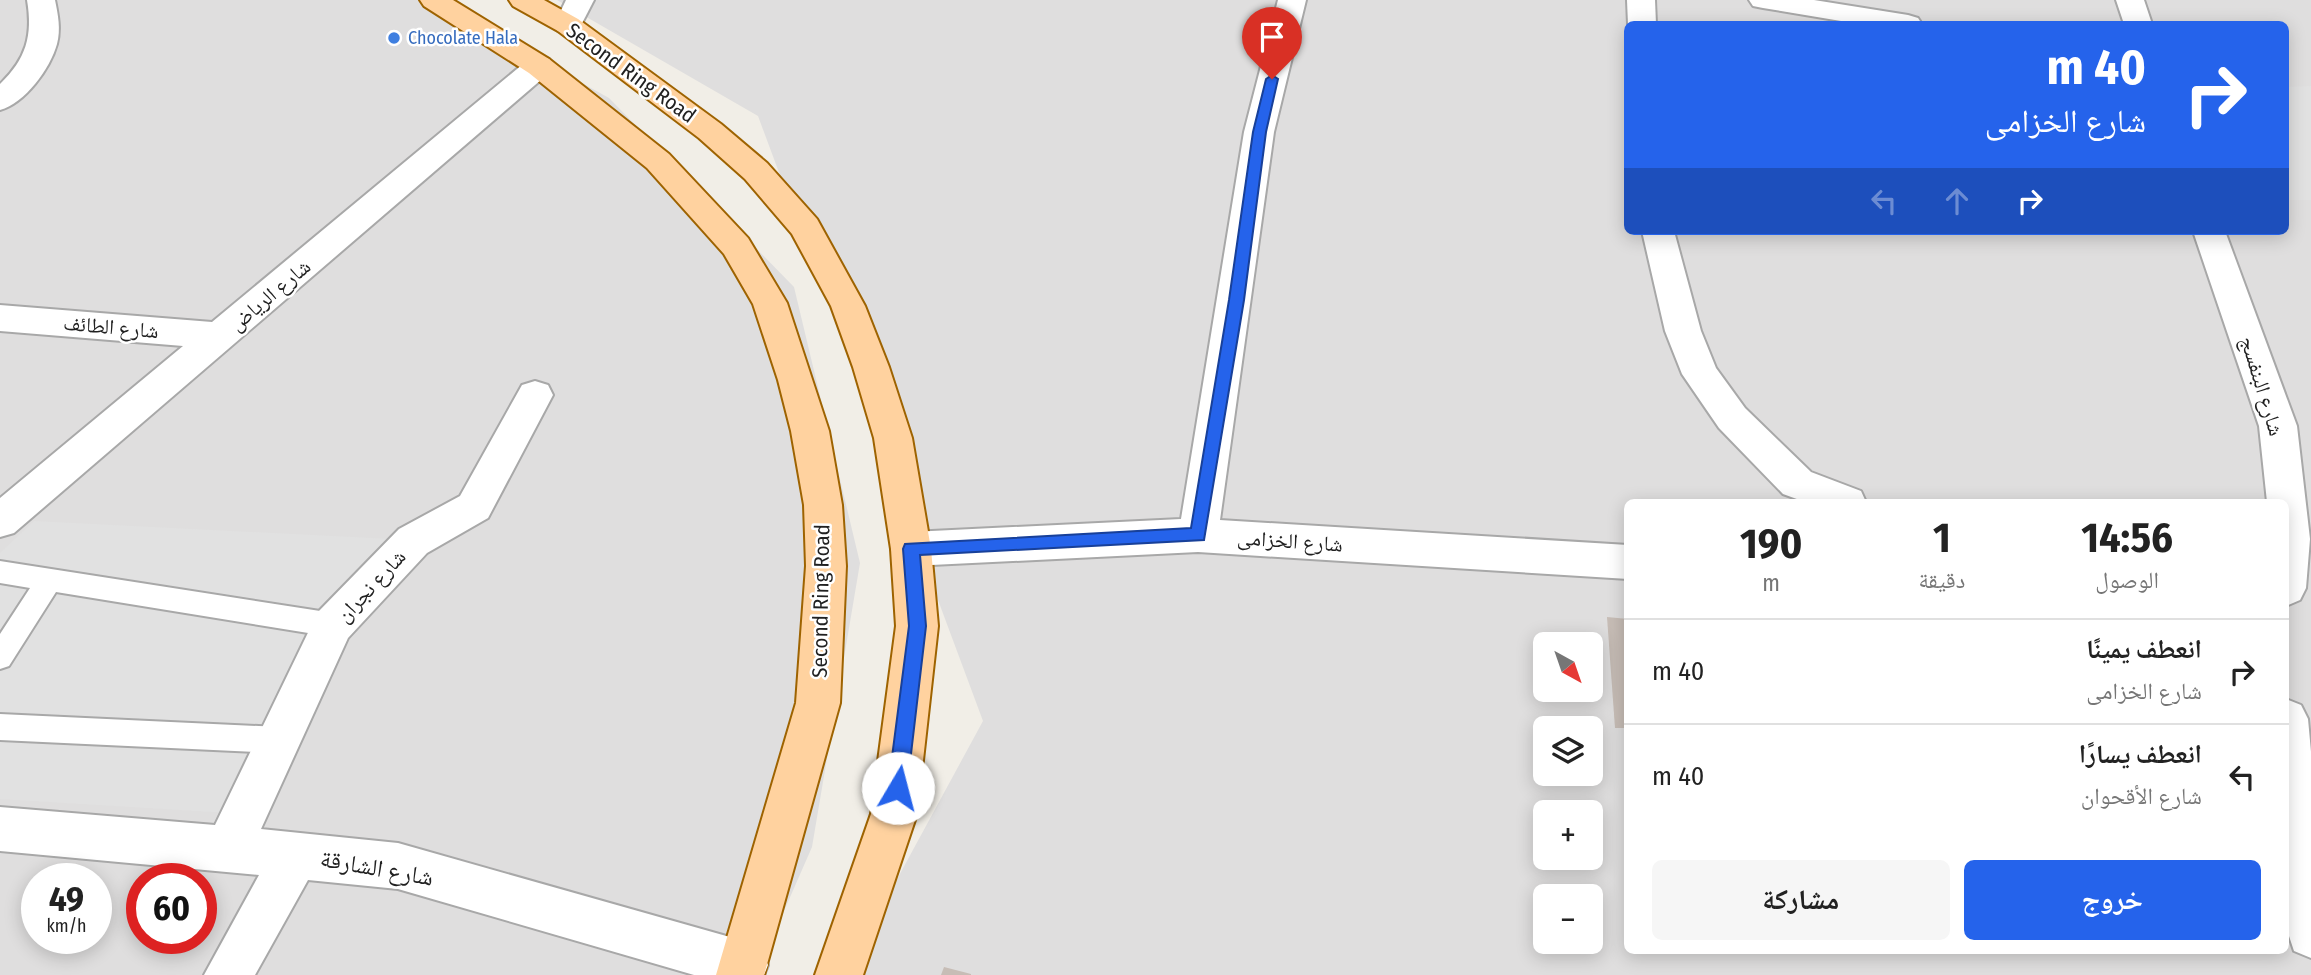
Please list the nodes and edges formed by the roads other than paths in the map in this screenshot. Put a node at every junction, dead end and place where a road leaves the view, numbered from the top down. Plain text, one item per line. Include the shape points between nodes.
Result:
1 (41, 0) edge
2 (435, 0) edge
3 (523, 0) edge
4 (1292, 0) edge
5 (1641, 0) edge
6 (1763, 0) edge
7 (2130, 0) edge
8 (574, 13) edge
9 (1643, 21) edge
10 (1890, 21) edge
11 (2137, 21) edge
12 (539, 66) junction
13 (5, 91) edge
14 (1659, 235) edge
15 (2211, 235) edge
16 (0, 318) edge
17 (221, 336) junction
18 (535, 395) dead end
19 (1788, 493) edge
20 (1827, 499) edge
21 (2289, 499) edge
22 (2289, 500) edge
23 (0, 521) edge
24 (1198, 535) junction
25 (2295, 540) edge
26 (911, 549) junction
27 (1624, 562) edge
28 (0, 572) edge
29 (2289, 572) edge
30 (49, 580) junction
31 (333, 625) junction
32 (0, 657) edge
33 (0, 727) edge
34 (279, 740) junction
35 (2289, 744) edge
36 (0, 829) edge
37 (228, 849) junction
38 (296, 855) junction
39 (2306, 889) edge
40 (2311, 934) edge
41 (742, 970) edge
42 (228, 975) edge
43 (839, 975) edge

1 - 13 street via 47,25 42,52
2 - 12 main road, Second Ring Road
3 - 8 main road, Second Ring Road
4 - 24 street via 1259,132
5 - 9 street
6 - 10 street
7 - 11 street
8 - 26 main road, Second Ring Road via 756,171 804,227 849,306 871,367 893,438
12 - 17 street, شارع الرياض
12 - 41 main road, Second Ring Road via 658,161 736,246 770,303 810,431 823,505 826,566 818,703
14 - 19 street via 1683,331 1700,374
15 - 21 street, شارع البنفسج via 2278,426
16 - 17 street, شارع الطائف
17 - 23 street, شارع الرياض
18 - 31 street, شارع نجران via 474,507 413,541
19 - 20 street
22 - 25 street, شارع البنفسج
24 - 26 street, شارع الخزامى
24 - 27 street, شارع الخزامى
25 - 29 street, شارع البنفسج
26 - 43 main road, Second Ring Road via 917,626 894,814
28 - 30 lane
30 - 31 lane
30 - 32 lane
31 - 34 street, شارع نجران
33 - 34 lane
34 - 37 street, شارع نجران
35 - 39 street
36 - 37 street, شارع الشارقة
37 - 38 street, شارع الشارقة
38 - 41 street, شارع الشارقة via 398,866
38 - 42 street
39 - 40 street

